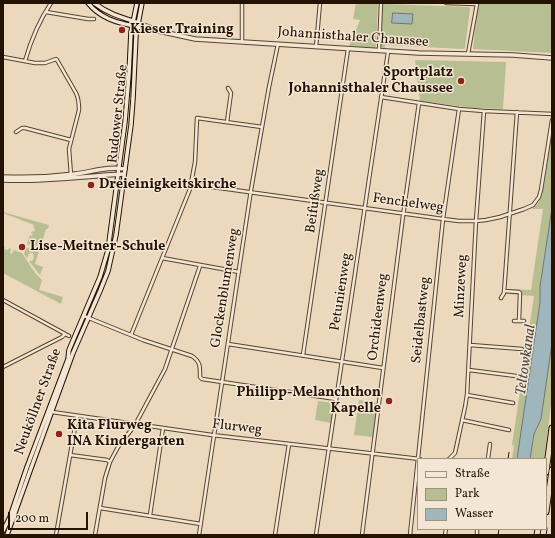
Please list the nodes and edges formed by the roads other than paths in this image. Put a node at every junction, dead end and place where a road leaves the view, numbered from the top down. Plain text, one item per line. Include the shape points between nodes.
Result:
1 (51, 3) edge
2 (88, 3) edge
3 (94, 3) edge
4 (137, 3) edge
5 (142, 3) edge
6 (242, 3) edge
7 (320, 3) edge
8 (380, 3) edge
9 (446, 3) edge
10 (46, 12) junction
11 (94, 19) dead end
12 (133, 21) junction
13 (138, 25) junction
14 (133, 26) junction
15 (242, 42) junction
16 (278, 44) junction
17 (316, 47) junction
18 (348, 49) junction
19 (379, 51) junction
20 (388, 52) junction
21 (468, 55) junction
22 (3, 57) edge
23 (552, 58) edge
24 (25, 61) junction
25 (228, 88) dead end
26 (381, 97) junction
27 (127, 100) junction
28 (133, 101) junction
29 (420, 103) junction
30 (459, 109) junction
31 (484, 111) junction
32 (517, 112) junction
33 (552, 114) edge
34 (552, 120) edge
35 (227, 122) junction
36 (262, 127) junction
37 (16, 132) dead end
38 (71, 140) junction
39 (121, 152) junction
40 (127, 153) junction
41 (119, 168) junction
42 (125, 169) junction
43 (118, 174) junction
44 (124, 174) junction
45 (71, 176) junction
46 (3, 177) edge
47 (3, 180) edge
48 (191, 184) junction
49 (251, 193) junction
50 (115, 196) junction
51 (121, 197) junction
52 (325, 203) junction
53 (365, 208) junction
54 (403, 214) junction
55 (510, 214) junction
56 (443, 220) junction
57 (476, 221) junction
58 (108, 250) junction
59 (113, 252) junction
60 (162, 258) junction
61 (200, 266) junction
62 (239, 272) junction
63 (504, 291) junction
64 (502, 298) dead end
65 (3, 300) edge
66 (86, 311) joint
67 (84, 316) junction
68 (89, 318) junction
69 (514, 321) dead end
70 (519, 321) junction
71 (524, 321) dead end
72 (65, 334) junction
73 (131, 335) junction
74 (70, 336) dead end
75 (74, 338) junction
76 (79, 340) junction
77 (228, 344) junction
78 (470, 345) junction
79 (522, 349) dead end
80 (172, 350) junction
81 (303, 355) junction
82 (342, 361) junction
83 (3, 368) edge
84 (383, 368) junction
85 (469, 370) junction
86 (516, 376) dead end
87 (222, 382) junction
88 (467, 395) junction
89 (336, 399) junction
90 (513, 403) dead end
91 (50, 411) junction
92 (77, 416) junction
93 (462, 420) junction
94 (135, 425) junction
95 (163, 428) junction
96 (552, 428) edge
97 (509, 430) dead end
98 (214, 436) junction
99 (289, 444) junction
100 (490, 444) dead end
101 (329, 449) junction
102 (372, 454) junction
103 (70, 455) junction
104 (419, 458) edge
105 (451, 458) edge
106 (488, 458) edge
107 (417, 459) edge
108 (110, 462) junction
109 (547, 465) edge
110 (552, 470) edge
111 (417, 476) edge
112 (547, 505) edge
113 (100, 508) junction
114 (150, 515) junction
115 (6, 524) junction
116 (201, 524) junction
117 (10, 528) junction
118 (3, 531) edge
119 (7, 535) edge
120 (56, 535) edge
121 (96, 535) edge
122 (199, 535) edge
123 (275, 535) edge
124 (316, 535) edge
125 (362, 535) edge
126 (410, 535) edge

1 - 10 street
2 - 14 main road, Johannisthaler Chaussee via 105,17
3 - 12 main road, Johannisthaler Chaussee via 102,10
4 - 12 main road, Rudower Straße
5 - 13 main road, Rudower Straße
6 - 15 street
7 - 17 street
8 - 19 street
9 - 21 street via 477,4
10 - 11 street
10 - 24 street
12 - 13 main road, Johannisthaler Chaussee
12 - 14 main road, Rudower Straße
13 - 14 main road, Johannisthaler Chaussee
13 - 15 main road, Johannisthaler Chaussee via 195,38
13 - 28 main road, Rudower Straße
14 - 27 main road, Rudower Straße
15 - 16 main road, Johannisthaler Chaussee
16 - 17 main road, Johannisthaler Chaussee
16 - 36 street, Glockenblumenweg
17 - 18 main road, Johannisthaler Chaussee
18 - 19 main road, Johannisthaler Chaussee
18 - 52 street, Beifußweg
19 - 20 main road, Johannisthaler Chaussee
20 - 21 main road, Johannisthaler Chaussee
20 - 26 street, Petunienweg
21 - 23 main road, Johannisthaler Chaussee
22 - 24 street
24 - 38 street via 41,63 57,60 78,98 79,110
25 - 35 street via 231,93
26 - 29 street
26 - 53 street, Petunienweg
27 - 28 main road
27 - 39 main road, Rudower Straße
28 - 40 main road, Rudower Straße
29 - 30 street
29 - 54 street, Orchideenweg
30 - 31 street
30 - 56 street, Seidelbastweg
31 - 32 street
31 - 57 street, Minzeweg
32 - 33 street
32 - 55 street
34 - 55 street, Fenchelweg via 540,194 528,208
35 - 36 street
35 - 48 street via 196,119 195,162
36 - 49 street, Glockenblumenweg
37 - 38 street via 26,128
38 - 45 street
39 - 40 main road
39 - 41 main road, Rudower Straße
40 - 42 main road, Rudower Straße
41 - 42 main road
41 - 43 main road, Rudower Straße
41 - 45 main road
42 - 44 main road, Rudower Straße
43 - 44 main road
43 - 45 main road
43 - 50 main road, Rudower Straße
44 - 51 main road, Rudower Straße
45 - 46 main road
45 - 47 main road via 37,181
48 - 49 street, Fenchelweg
48 - 60 street
49 - 52 street, Fenchelweg
49 - 62 street, Glockenblumenweg
50 - 51 main road
50 - 58 main road, Rudower Straße
51 - 59 main road, Rudower Straße
52 - 53 street, Fenchelweg
52 - 81 street, Beifußweg
53 - 54 street, Fenchelweg
53 - 82 street, Petunienweg
54 - 56 street, Fenchelweg
54 - 84 street, Orchideenweg
55 - 57 street, Fenchelweg
55 - 63 street
56 - 57 street, Fenchelweg
56 - 104 street, Seidelbastweg
57 - 78 street, Minzeweg
58 - 59 main road
58 - 66 main road, Rudower Straße
59 - 68 main road, Rudower Straße via 105,281
60 - 61 street
60 - 73 street
61 - 62 street
61 - 80 street
62 - 77 street, Glockenblumenweg
63 - 64 street
63 - 70 street via 520,293
65 - 72 street
66 - 67 main road, Neuköllner Straße
67 - 68 street
67 - 75 main road, Neuköllner Straße
68 - 73 street
68 - 76 main road, Neuköllner Straße
69 - 70 street
70 - 71 street
72 - 74 street
72 - 83 street
73 - 80 street
75 - 76 street
75 - 91 main road, Neuköllner Straße
76 - 91 main road, Neuköllner Straße
77 - 81 street
77 - 87 street, Glockenblumenweg
78 - 79 street
78 - 85 street, Minzeweg
80 - 87 street via 196,359 200,366 201,379
80 - 94 street via 165,369
81 - 82 street
82 - 84 street
82 - 89 street, Petunienweg
84 - 102 street, Orchideenweg
85 - 86 street
85 - 88 street, Minzeweg
87 - 89 street
87 - 98 street, Glockenblumenweg
88 - 90 street
88 - 93 street, Minzeweg
89 - 101 street, Petunienweg
91 - 92 street, Flurweg
91 - 115 main road, Neuköllner Straße
91 - 117 main road, Neuköllner Straße
92 - 94 street, Flurweg
92 - 103 street
93 - 97 street
93 - 105 street, Minzeweg via 455,453
94 - 95 street, Flurweg
94 - 108 street
95 - 98 street, Flurweg
95 - 114 street
96 - 109 highway
98 - 99 street, Flurweg
98 - 116 street, Glockenblumenweg
99 - 101 street, Flurweg
99 - 123 street
100 - 106 street
101 - 102 street, Flurweg
101 - 124 street, Petunienweg
102 - 107 street, Flurweg
102 - 125 street, Orchideenweg
103 - 108 street
103 - 120 street
108 - 113 street
110 - 112 highway
111 - 126 street, Seidelbastweg
113 - 114 street
113 - 121 street
114 - 116 street
115 - 117 street
115 - 118 main road, Neuköllner Straße
116 - 122 street, Glockenblumenweg
117 - 119 main road, Neuköllner Straße

